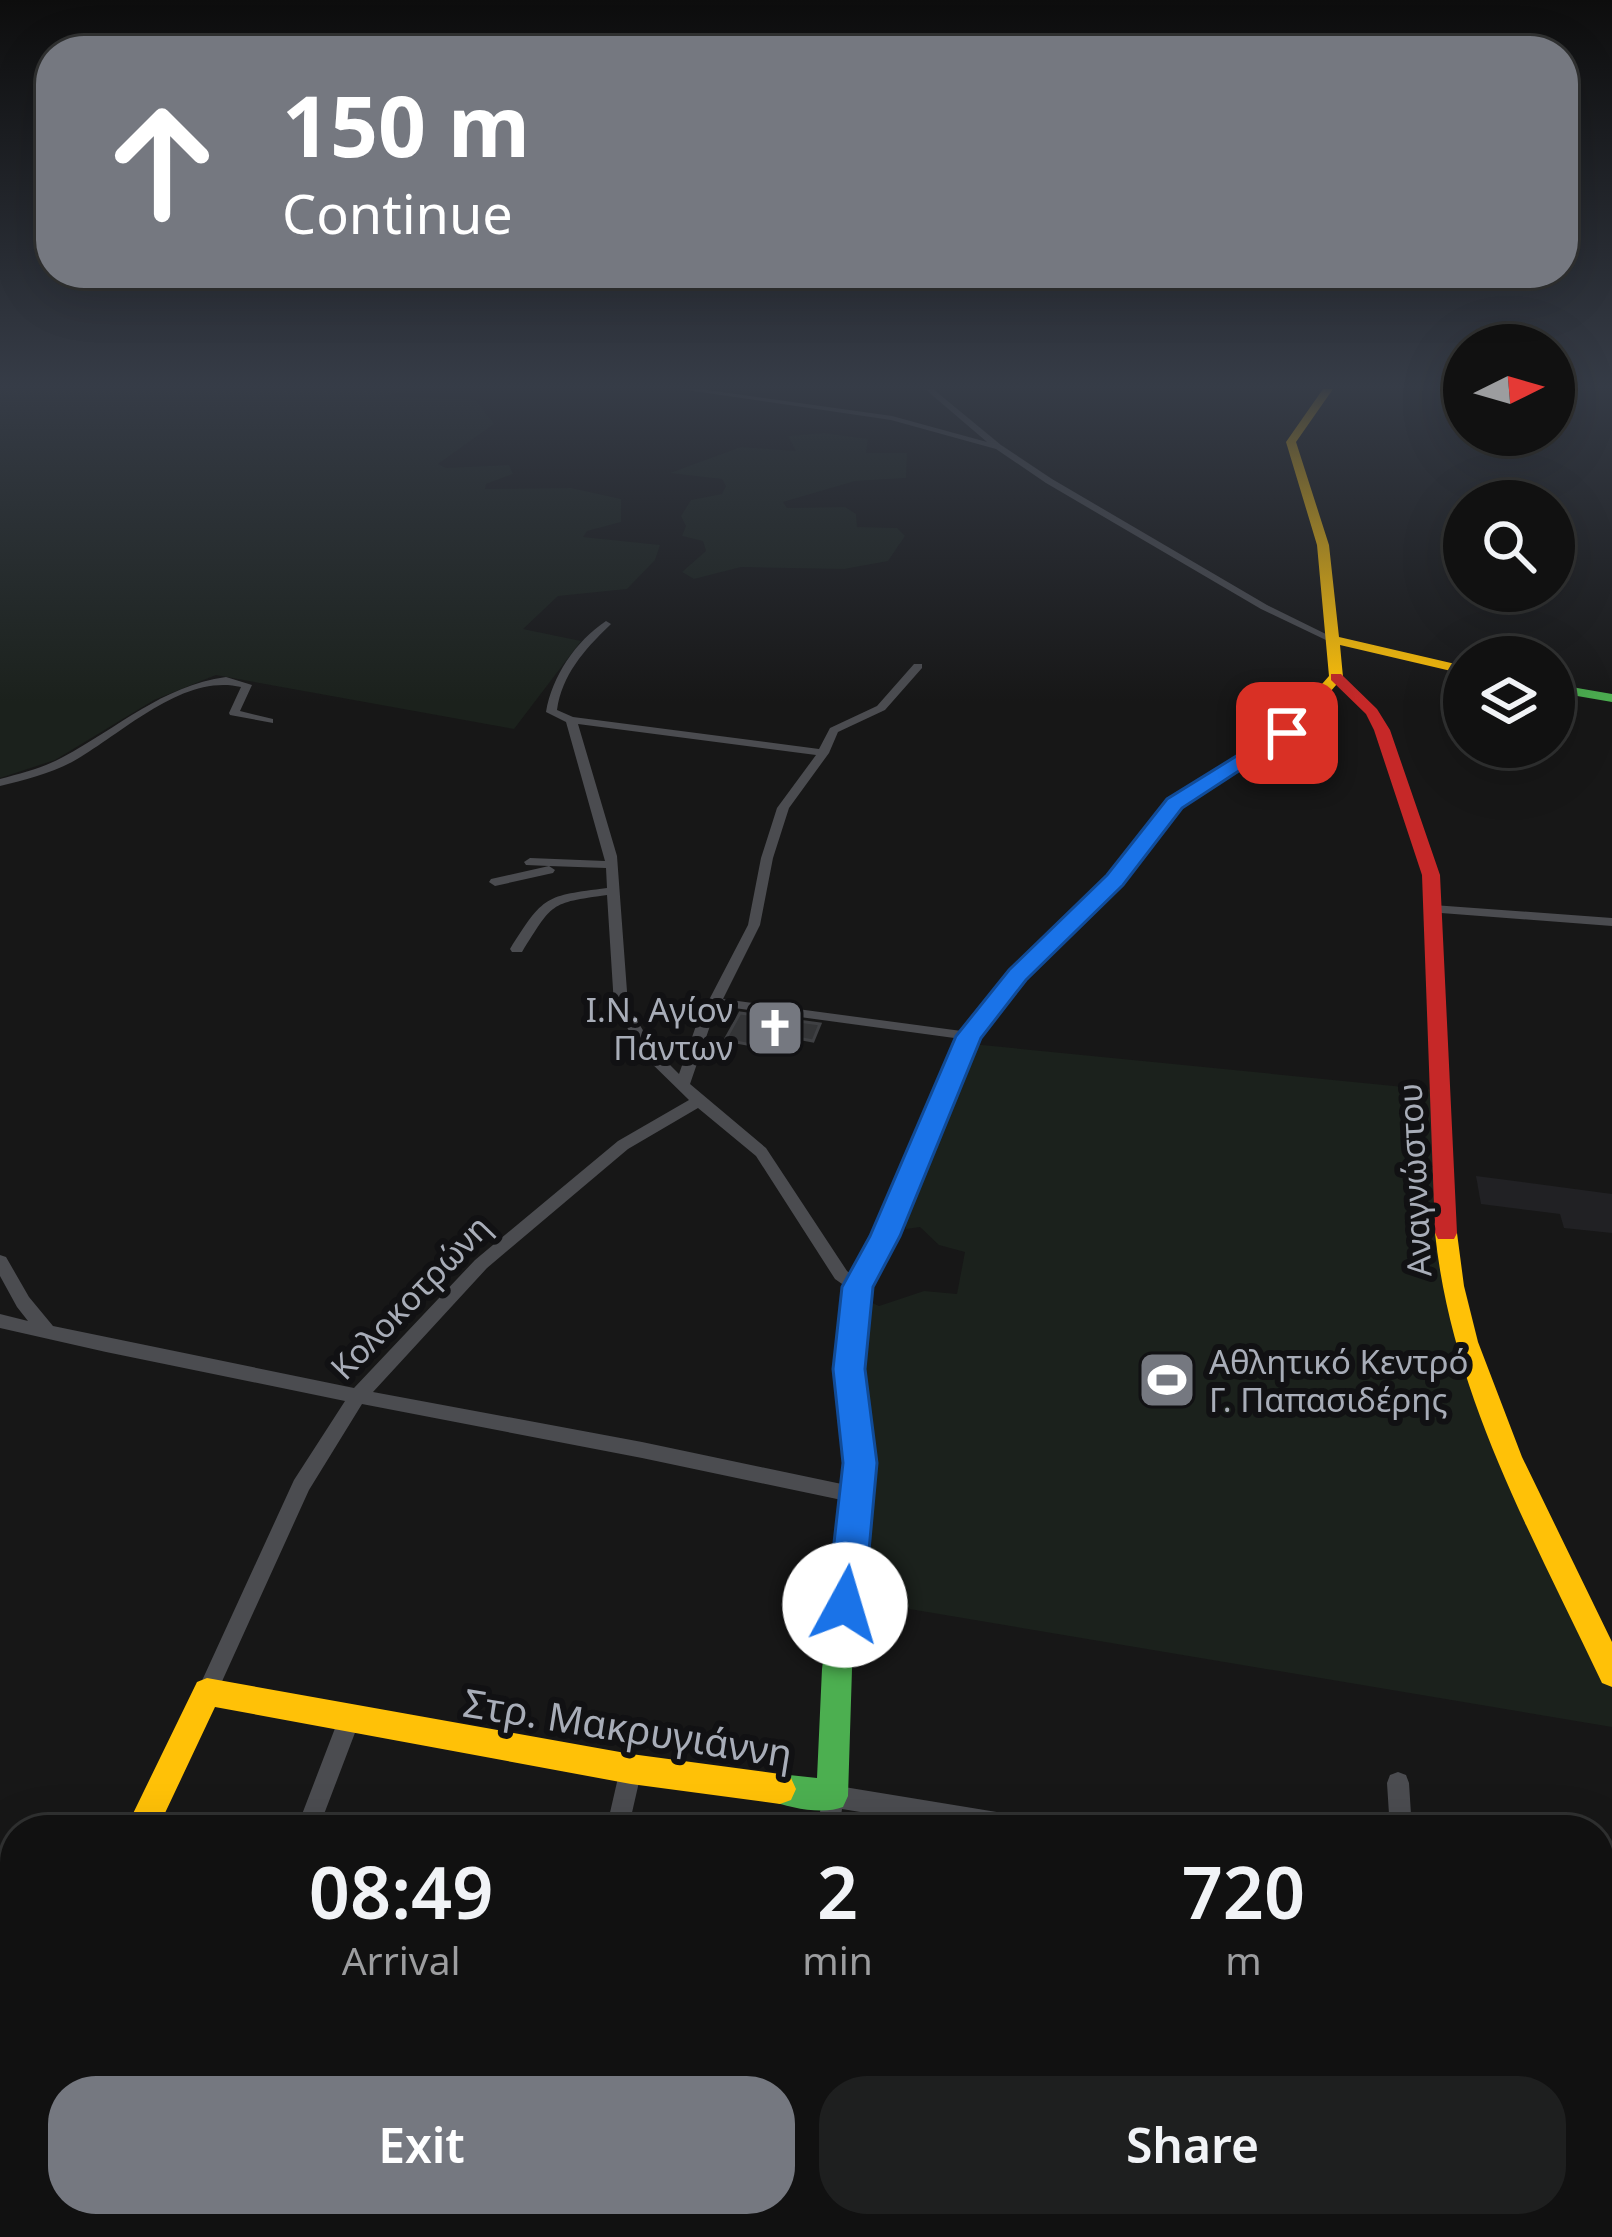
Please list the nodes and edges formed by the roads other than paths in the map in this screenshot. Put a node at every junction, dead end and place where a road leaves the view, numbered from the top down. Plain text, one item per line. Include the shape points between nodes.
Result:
1 (1075, 493) edge
2 (1307, 493) edge
3 (606, 623) dead end
4 (1330, 639) junction
5 (1443, 665) edge
6 (918, 666) dead end
7 (1336, 677) junction
8 (1575, 692) edge
9 (1612, 698) edge
10 (571, 720) junction
11 (269, 721) dead end
12 (823, 753) junction
13 (0, 783) edge
14 (530, 862) dead end
15 (570, 866) junction
16 (612, 866) junction
17 (494, 883) dead end
18 (612, 891) junction
19 (1433, 909) junction
20 (1612, 922) edge
21 (517, 949) dead end
22 (718, 1001) junction
23 (969, 1036) junction
24 (684, 1082) junction
25 (699, 1101) junction
26 (0, 1261) edge
27 (858, 1287) junction
28 (0, 1322) edge
29 (48, 1333) junction
30 (357, 1397) junction
31 (856, 1495) junction
32 (1612, 1673) edge
33 (207, 1692) junction
34 (350, 1717) junction
35 (632, 1769) junction
36 (1398, 1784) dead end
37 (832, 1796) junction
38 (148, 1815) edge
39 (313, 1815) edge
40 (621, 1815) edge
41 (830, 1815) edge
42 (945, 1815) edge
43 (1400, 1815) edge

1 - 4 street
2 - 4 street via 1323,545
3 - 10 street via 580,648 551,704 551,712
4 - 5 street
4 - 7 street
6 - 12 street via 881,708 834,730
7 - 19 street, Αναγνώστου via 1372,712 1394,754 1432,875
7 - 23 street via 1287,733 1175,804
8 - 9 street
10 - 12 street
10 - 16 street
11 - 13 street via 234,713 247,685 210,681 63,762
12 - 22 street via 783,808 754,926
14 - 15 street
15 - 16 street
15 - 17 street
16 - 18 street
18 - 21 street via 550,899
18 - 24 street via 621,1005 648,1052
19 - 20 street
19 - 32 street, Αναγνώστου via 1447,1265 1480,1386
22 - 23 street
22 - 24 street
23 - 27 street
24 - 25 street
25 - 27 street via 760,1152 841,1275
25 - 30 street, Κολοκοτρώνη via 622,1145 481,1264
26 - 29 street
27 - 31 street via 849,1369 859,1436
28 - 29 street
29 - 30 street
30 - 31 street
30 - 33 street, Κολοκοτρώνη via 301,1486
31 - 37 street
33 - 34 street, Στρ. Μακρυγιάννη
33 - 38 street, Κολοκοτρώνη
34 - 35 street, Στρ. Μακρυγιάννη
34 - 39 street
35 - 37 street, Στρ. Μακρυγιάννη
35 - 40 street
36 - 43 street
37 - 41 street
37 - 42 street, Στρ. Μακρυγιάννη

